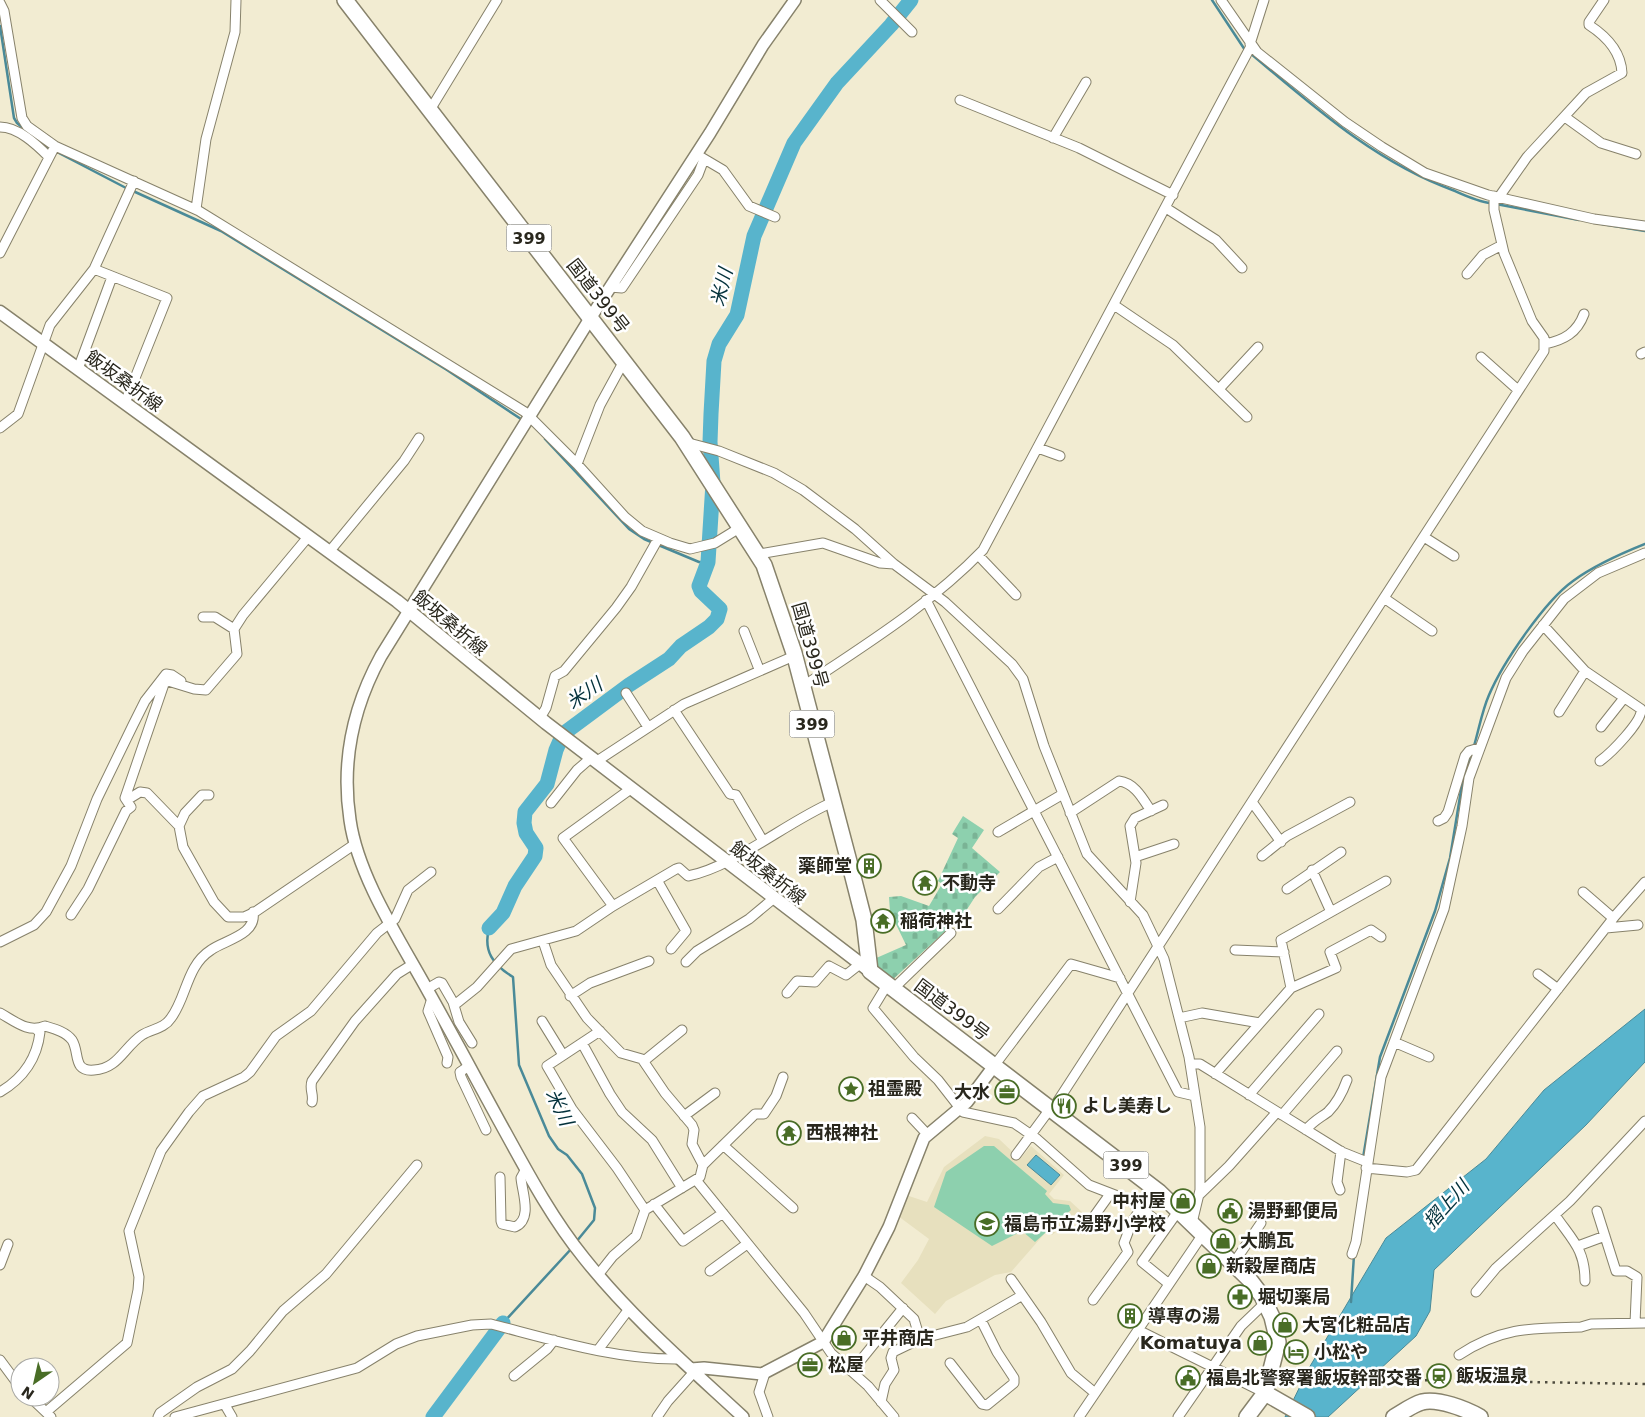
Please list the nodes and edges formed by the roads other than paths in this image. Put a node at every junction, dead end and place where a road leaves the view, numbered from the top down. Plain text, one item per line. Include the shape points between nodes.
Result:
1 (236, 0) edge
2 (345, 0) edge
3 (497, 0) edge
4 (795, 0) edge
5 (880, 0) edge
6 (1221, 0) edge
7 (1264, 0) edge
8 (1604, 0) edge
9 (0, 2) edge
10 (912, 32) dead end
11 (1249, 49) junction
12 (1086, 82) dead end
13 (960, 100) dead end
14 (430, 110) junction
15 (1565, 117) junction
16 (0, 127) edge
17 (1053, 138) junction
18 (52, 151) junction
19 (1636, 154) dead end
20 (700, 157) junction
21 (133, 183) junction
22 (1173, 195) junction
23 (1496, 198) junction
24 (1166, 208) junction
25 (196, 209) junction
26 (768, 214) dead end
27 (1645, 226) edge
28 (1502, 246) junction
29 (0, 253) edge
30 (1242, 268) dead end
31 (94, 269) junction
32 (1467, 274) dead end
33 (112, 277) junction
34 (1114, 304) junction
35 (0, 312) edge
36 (1584, 314) dead end
37 (591, 317) junction
38 (43, 344) junction
39 (1545, 344) junction
40 (1258, 347) dead end
41 (1481, 356) dead end
42 (624, 361) junction
43 (78, 369) junction
44 (1219, 389) junction
45 (1518, 390) junction
46 (125, 403) junction
47 (1247, 417) dead end
48 (527, 421) junction
49 (0, 428) edge
50 (419, 438) dead end
51 (685, 442) junction
52 (1038, 448) junction
53 (1060, 456) dead end
54 (577, 464) junction
55 (741, 527) junction
56 (308, 537) junction
57 (1424, 537) junction
58 (656, 542) junction
59 (329, 552) junction
60 (1645, 552) edge
61 (759, 554) junction
62 (978, 555) junction
63 (1454, 556) dead end
64 (894, 564) junction
65 (934, 594) junction
66 (1016, 595) dead end
67 (1384, 598) junction
68 (926, 600) junction
69 (410, 612) junction
70 (203, 617) dead end
71 (1543, 625) junction
72 (234, 629) junction
73 (744, 631) dead end
74 (1432, 631) dead end
75 (794, 656) junction
76 (759, 669) junction
77 (1584, 671) junction
78 (184, 686) junction
79 (802, 687) junction
80 (626, 693) dead end
81 (1624, 698) junction
82 (674, 710) junction
83 (1559, 712) dead end
84 (540, 718) junction
85 (648, 727) junction
86 (1601, 727) dead end
87 (1475, 749) junction
88 (594, 759) junction
89 (1600, 761) dead end
90 (632, 788) junction
91 (1062, 794) junction
92 (208, 795) dead end
93 (127, 800) junction
94 (833, 802) junction
95 (1252, 802) junction
96 (1350, 802) dead end
97 (551, 804) dead end
98 (1163, 805) dead end
99 (1034, 810) junction
100 (1151, 811) junction
101 (1070, 813) junction
102 (1438, 821) dead end
103 (179, 826) junction
104 (998, 832) dead end
105 (763, 841) junction
106 (1281, 842) junction
107 (355, 844) junction
108 (1174, 844) dead end
109 (1341, 852) dead end
110 (1262, 856) dead end
111 (1058, 857) junction
112 (1135, 857) junction
113 (725, 861) junction
114 (1312, 870) junction
115 (431, 872) dead end
116 (657, 880) junction
117 (1386, 881) dead end
118 (1645, 882) edge
119 (1287, 888) dead end
120 (1583, 892) dead end
121 (774, 899) junction
122 (1130, 902) junction
123 (613, 906) junction
124 (998, 909) dead end
125 (253, 912) junction
126 (1331, 912) junction
127 (71, 915) dead end
128 (1614, 918) junction
129 (390, 923) junction
130 (1638, 925) dead end
131 (1606, 928) junction
132 (951, 933) dead end
133 (1381, 938) dead end
134 (543, 941) junction
135 (0, 942) edge
136 (1159, 946) junction
137 (671, 949) dead end
138 (1235, 950) dead end
139 (1284, 952) junction
140 (650, 961) dead end
141 (686, 962) dead end
142 (413, 964) junction
143 (865, 968) junction
144 (1538, 974) dead end
145 (1120, 978) junction
146 (890, 987) junction
147 (1291, 988) junction
148 (1558, 989) junction
149 (787, 993) dead end
150 (1128, 993) junction
151 (430, 994) junction
152 (570, 996) junction
153 (453, 1002) junction
154 (0, 1013) edge
155 (1319, 1014) dead end
156 (1179, 1018) junction
157 (542, 1021) dead end
158 (1260, 1023) junction
159 (37, 1030) junction
160 (682, 1030) dead end
161 (600, 1031) junction
162 (1394, 1042) junction
163 (472, 1043) dead end
164 (582, 1043) junction
165 (1337, 1051) dead end
166 (563, 1055) junction
167 (1429, 1057) dead end
168 (644, 1061) junction
169 (448, 1063) dead end
170 (1190, 1064) junction
171 (469, 1066) junction
172 (994, 1066) junction
173 (1216, 1074) junction
174 (783, 1077) dead end
175 (1347, 1080) dead end
176 (0, 1092) edge
177 (715, 1093) dead end
178 (1249, 1095) junction
179 (1195, 1096) junction
180 (312, 1102) dead end
181 (959, 1109) junction
182 (1051, 1109) junction
183 (1280, 1114) junction
184 (684, 1116) junction
185 (912, 1118) dead end
186 (1645, 1121) edge
187 (486, 1130) dead end
188 (1306, 1130) junction
189 (927, 1134) junction
190 (1032, 1135) junction
191 (723, 1145) junction
192 (1340, 1151) junction
193 (1016, 1155) dead end
194 (416, 1165) dead end
195 (704, 1165) junction
196 (1366, 1165) junction
197 (526, 1169) junction
198 (500, 1177) dead end
199 (696, 1180) junction
200 (682, 1188) junction
201 (1340, 1190) dead end
202 (1110, 1194) junction
203 (1199, 1195) junction
204 (654, 1204) junction
205 (793, 1208) dead end
206 (1141, 1208) junction
207 (645, 1210) junction
208 (1179, 1210) junction
209 (1597, 1211) dead end
210 (723, 1213) junction
211 (1095, 1214) dead end
212 (1555, 1215) junction
213 (1192, 1223) junction
214 (1261, 1223) dead end
215 (1166, 1228) junction
216 (1203, 1234) junction
217 (1605, 1236) junction
218 (8, 1244) dead end
219 (747, 1244) junction
220 (1578, 1246) junction
221 (1128, 1252) junction
222 (1352, 1254) dead end
223 (1142, 1262) junction
224 (1233, 1264) junction
225 (0, 1265) edge
226 (710, 1271) dead end
227 (598, 1275) junction
228 (864, 1276) junction
229 (1011, 1279) dead end
230 (1585, 1281) dead end
231 (1169, 1284) junction
232 (1476, 1292) dead end
233 (1021, 1296) junction
234 (1093, 1300) dead end
235 (1265, 1303) junction
236 (902, 1308) junction
237 (629, 1309) junction
238 (980, 1320) junction
239 (1635, 1323) junction
240 (1645, 1323) edge
241 (1138, 1330) junction
242 (920, 1339) junction
243 (554, 1340) junction
244 (822, 1342) junction
245 (598, 1350) junction
246 (1459, 1355) dead end
247 (680, 1359) junction
248 (0, 1360) edge
249 (950, 1363) dead end
250 (1213, 1366) junction
251 (693, 1371) junction
252 (852, 1371) junction
253 (764, 1373) junction
254 (10, 1374) edge
255 (514, 1376) dead end
256 (1095, 1393) junction
257 (1265, 1393) junction
258 (881, 1402) junction
259 (225, 1405) junction
260 (1452, 1412) edge
261 (49, 1414) edge
262 (158, 1417) edge
263 (175, 1417) edge
264 (232, 1417) edge
265 (657, 1417) edge
266 (743, 1417) edge
267 (768, 1417) edge
268 (894, 1417) edge
269 (1079, 1417) edge
270 (1178, 1417) edge
271 (1247, 1417) edge
272 (1307, 1417) edge
273 (1394, 1417) edge
274 (1480, 1417) edge

1 - 25 street via 235,32 206,138
2 - 14 main road, 国道399号 / 399
3 - 14 street
4 - 20 street via 763,45
5 - 10 street
6 - 11 street
7 - 11 street
8 - 15 street via 1589,25 1609,39 1622,73 1586,93
9 - 18 street via 22,118
11 - 22 street
11 - 23 street via 1382,148 1425,173
12 - 17 street
13 - 17 street
14 - 37 main road, 国道399号 / 399
15 - 19 street via 1601,143
15 - 23 street via 1527,157
16 - 18 street via 16,130
17 - 22 street
18 - 21 street
18 - 29 street
20 - 26 street via 723,170 746,203
20 - 37 street
21 - 25 street
21 - 31 street
22 - 24 street
23 - 27 street via 1594,219
23 - 28 street via 1494,210
24 - 30 street via 1216,240
24 - 34 street
25 - 48 street
28 - 32 street via 1483,255
28 - 39 street via 1518,290
31 - 33 street
31 - 38 street via 50,325
33 - 43 street
33 - 46 street via 167,298
34 - 44 street via 1174,345
34 - 52 street
35 - 38 main road, 飯坂桑折線
36 - 39 street via 1575,332
37 - 42 main road, 国道399号 / 399
37 - 48 street
38 - 43 main road, 飯坂桑折線
38 - 49 street via 18,414
39 - 45 street via 1544,351
40 - 44 street
41 - 45 street
42 - 51 main road, 国道399号 / 399
42 - 54 street via 600,405
43 - 46 main road, 飯坂桑折線
44 - 47 street
45 - 57 street
46 - 56 main road, 飯坂桑折線
48 - 54 street
48 - 69 street
50 - 59 street
51 - 55 main road, 国道399号 / 399
51 - 64 street via 719,451 774,473 803,490 855,529
52 - 53 street
52 - 62 street via 997,527
54 - 58 street via 633,525
55 - 58 street via 705,547 690,549
55 - 61 main road, 国道399号 / 399
56 - 59 main road, 飯坂桑折線
56 - 72 street
57 - 63 street
57 - 67 street
58 - 84 street via 616,608 564,671 555,676
59 - 69 main road, 飯坂桑折線
60 - 71 street via 1615,564 1580,586 1564,599
61 - 64 street via 823,543 880,563
61 - 75 main road, 国道399号 / 399 via 775,592
62 - 65 street
62 - 66 street
64 - 65 street
65 - 68 street
65 - 91 street via 1012,664 1023,679 1031,711
67 - 74 street
67 - 95 street
68 - 79 street
68 - 99 street
69 - 84 main road, 飯坂桑折線
69 - 107 street via 369,677 352,724 347,788
70 - 72 street via 214,617
71 - 77 street
71 - 87 street via 1506,678
72 - 78 street via 237,654 210,686 200,690
73 - 76 street
75 - 76 street
75 - 79 main road, 国道399号 / 399
76 - 82 street
77 - 81 street
77 - 83 street
78 - 93 street via 166,681 160,689
78 - 135 street via 169,674 145,701 105,782 71,866 46,912 34,925
79 - 94 main road, 国道399号 / 399
80 - 85 street
81 - 86 street
81 - 89 street via 1639,706 1642,715 1613,752
82 - 85 street
82 - 105 street via 730,794 736,795
84 - 88 main road, 飯坂桑折線
85 - 88 street
87 - 102 street via 1461,764 1448,812
87 - 162 street via 1444,909
88 - 90 main road, 飯坂桑折線
88 - 97 street via 578,770
90 - 113 main road, 飯坂桑折線
90 - 123 street via 563,838
91 - 99 street
91 - 101 street
92 - 103 street via 202,795 193,804
93 - 103 street via 140,792 147,793
93 - 127 street via 131,806
94 - 105 street
94 - 143 main road, 国道399号 / 399 via 864,920
95 - 106 street
95 - 136 street
96 - 106 street
98 - 100 street
99 - 104 street
99 - 111 street
100 - 101 street via 1140,793 1119,781
100 - 112 street via 1135,818 1130,826
101 - 122 street via 1087,854
103 - 125 street via 183,848 220,911 235,918
105 - 113 street
106 - 110 street
107 - 125 street
107 - 129 street
108 - 112 street
109 - 114 street
111 - 124 street via 1039,867
111 - 145 street
112 - 122 street
113 - 116 street via 692,875 676,869
113 - 121 main road, 飯坂桑折線
114 - 119 street
114 - 126 street
115 - 129 street via 408,890 398,916
116 - 123 street
116 - 137 street via 686,931
117 - 126 street
118 - 128 street
120 - 128 street
121 - 141 street via 749,919 697,951
121 - 143 main road, 飯坂桑折線
122 - 136 street via 1143,915
123 - 134 street via 576,930
125 - 159 street via 253,922 247,930 216,946 202,958 188,978 171,1018 163,1026 141,1035 124,1055 106,1067 91,1071 83,1068 77,1062 74,1044 69,1037 46,1026
126 - 139 street via 1281,940
128 - 131 street
129 - 142 street
129 - 261 street via 377,933 311,1011 276,1036 250,1072 202,1096 167,1143 129,1231 138,1271 138,1290 127,1343
130 - 131 street
131 - 148 street
132 - 146 street
133 - 147 street via 1372,930 1330,952 1336,968
134 - 152 street via 551,965
134 - 153 street via 511,948 463,1000
136 - 150 street
136 - 156 street
138 - 139 street
139 - 147 street
140 - 152 street via 590,983
142 - 151 street
142 - 180 street via 397,974 350,1027 312,1081
143 - 146 main road, 国道399号 / 399
143 - 149 street via 846,975 829,966 818,986 797,981
144 - 148 street
145 - 150 street
145 - 172 street via 1071,964
146 - 172 main road, 国道399号 / 399
146 - 181 street via 873,1008 938,1080
147 - 158 street
148 - 196 street via 1416,1170 1407,1172
150 - 179 street via 1178,1092
150 - 182 street
151 - 153 street via 436,983 442,983
151 - 169 street via 428,1011
151 - 171 street
152 - 161 street
153 - 163 street via 458,1022
154 - 159 street via 20,1026
155 - 178 street
156 - 158 street via 1202,1013
156 - 170 street
157 - 166 street
158 - 173 street
159 - 176 street via 39,1039 27,1070
160 - 168 street
161 - 164 street
161 - 168 street via 621,1052
162 - 167 street
162 - 196 street via 1381,1077
164 - 166 street
164 - 200 street via 622,1112 652,1140
165 - 183 street
166 - 207 street via 547,1066 572,1109
168 - 184 street
170 - 173 street via 1200,1064
170 - 179 street
171 - 187 street via 460,1072 461,1077
171 - 197 street
172 - 181 street
172 - 182 main road, 国道399号 / 399
173 - 178 street
174 - 191 street via 764,1114 755,1114
175 - 188 street via 1328,1112 1313,1120
177 - 184 street
178 - 183 street
179 - 203 street via 1200,1127
181 - 189 street
181 - 190 street via 972,1115 1014,1123
182 - 190 street
182 - 208 main road, 国道399号 / 399
183 - 188 street
183 - 203 street
184 - 195 street via 694,1130 692,1144
185 - 189 street
186 - 212 street
188 - 192 street
189 - 228 street via 889,1227
190 - 193 street
190 - 202 street via 1088,1185
191 - 195 street
191 - 205 street
192 - 196 street
192 - 201 street via 1337,1182
194 - 262 street via 326,1274 283,1311 250,1351 232,1368 197,1387
195 - 199 street via 700,1178
196 - 222 street
197 - 198 street via 521,1178 526,1204 520,1222 514,1226 501,1221
197 - 227 street
199 - 200 street
199 - 210 street
200 - 204 street
202 - 206 street
202 - 211 street
203 - 213 street
204 - 207 street
204 - 210 street via 683,1241
206 - 215 street
206 - 221 street via 1124,1243
207 - 227 street via 636,1236 613,1256
208 - 213 main road, 国道399号 / 399
208 - 215 street
209 - 217 street
210 - 219 street
212 - 220 street
212 - 232 street via 1496,1268
213 - 216 main road, 国道399号 / 399
214 - 224 street
215 - 223 street
216 - 224 main road, 国道399号 / 399
216 - 231 street
217 - 220 street
217 - 239 street via 1616,1271 1630,1272 1637,1277
218 - 225 street
219 - 226 street
219 - 244 street via 804,1313
220 - 230 street via 1585,1263
221 - 223 street
221 - 234 street
223 - 231 street
224 - 235 main road, 国道399号 / 399 via 1249,1279
227 - 237 street
228 - 236 street
228 - 244 street
229 - 233 street
231 - 241 street
233 - 238 street
233 - 256 street via 1071,1372
235 - 250 street via 1242,1326
235 - 257 main road, 国道399号 / 399 via 1278,1342
236 - 242 street via 914,1319
236 - 252 street
237 - 245 street
237 - 247 street
238 - 242 street via 967,1327
238 - 249 street via 1014,1383 987,1405 982,1404
239 - 240 street
239 - 246 street via 1505,1332
241 - 250 street
241 - 256 street
242 - 258 street via 893,1352 894,1370
243 - 245 street
243 - 255 street
243 - 259 street via 491,1324 472,1324 396,1344 358,1368
244 - 252 street
244 - 253 street
245 - 247 street via 656,1360
247 - 251 street
248 - 254 street
250 - 257 street
250 - 270 street
251 - 253 street via 704,1368
251 - 265 street
251 - 266 street
252 - 258 street
253 - 267 street via 759,1392
256 - 269 street
257 - 271 main road, 国道399号 / 399
257 - 272 main road
258 - 268 street
259 - 263 street
259 - 264 street
260 - 273 main road via 1423,1402
260 - 274 main road

